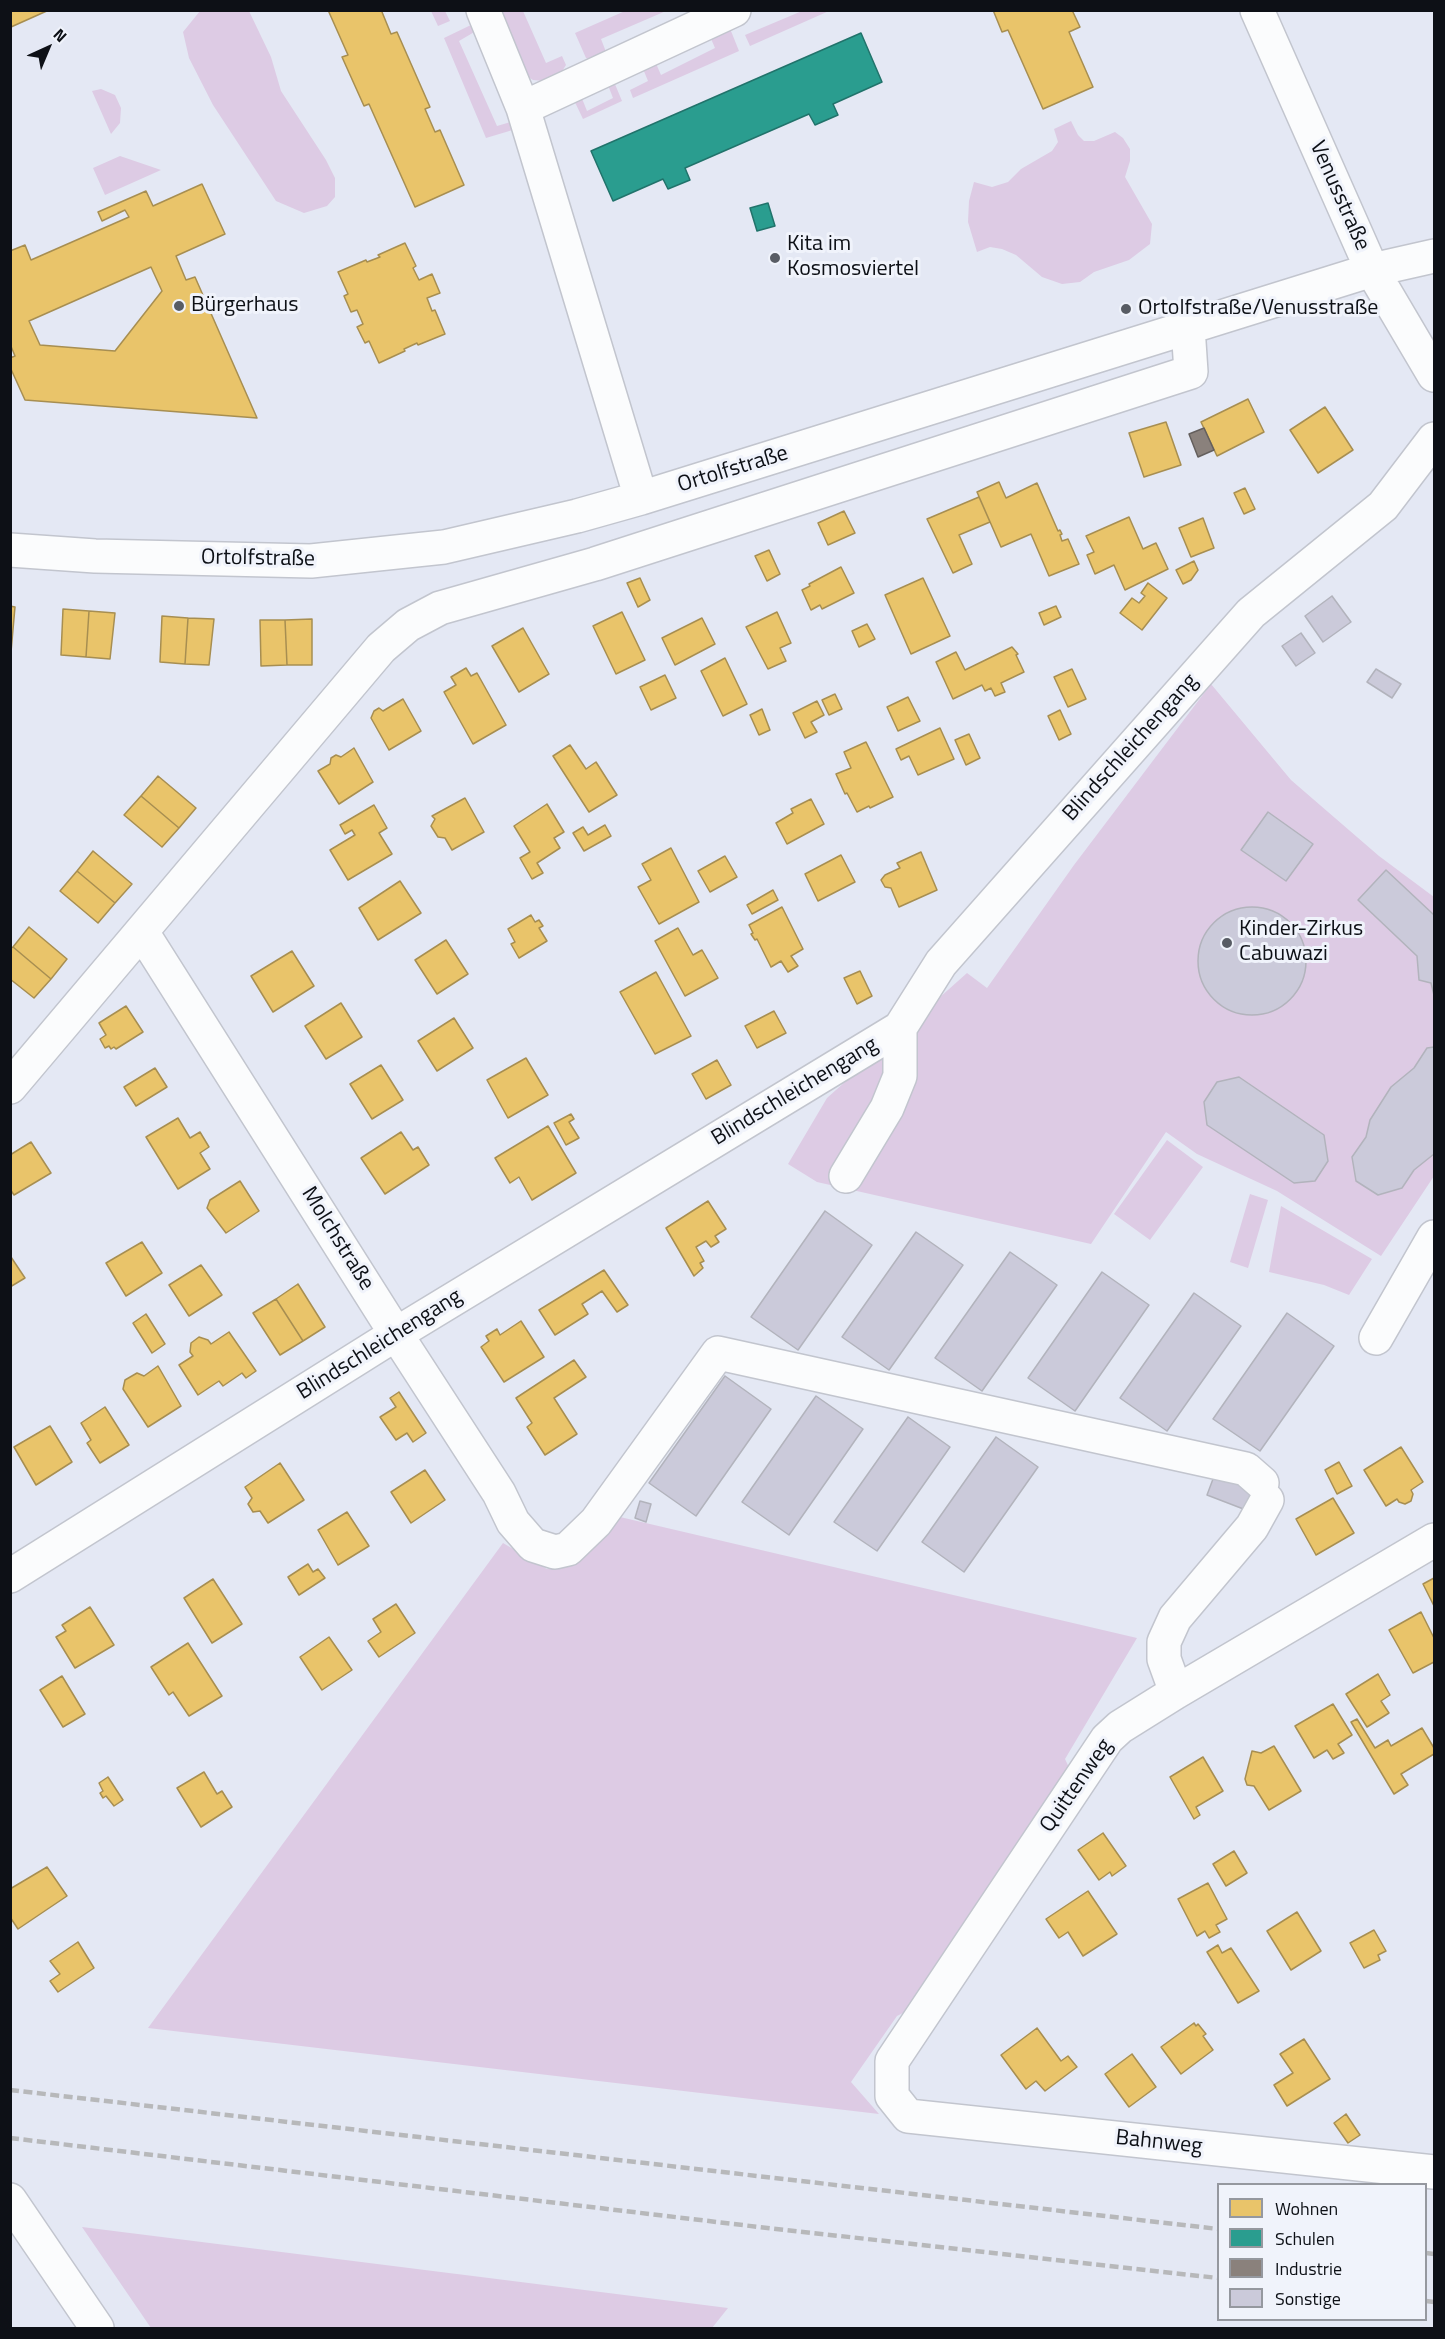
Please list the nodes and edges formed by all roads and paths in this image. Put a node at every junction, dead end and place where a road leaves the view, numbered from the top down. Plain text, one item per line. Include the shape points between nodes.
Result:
1 (483, 10) edge
2 (734, 10) edge
3 (1257, 10) edge
4 (523, 108) junction
5 (1434, 256) edge
6 (1372, 270) junction
7 (1188, 327) junction
8 (1434, 375) edge
9 (1434, 439) edge
10 (641, 498) junction
11 (578, 516) junction
12 (10, 550) edge
13 (595, 564) junction
14 (142, 932) junction
15 (900, 1028) junction
16 (10, 1087) edge
17 (846, 1176) dead end
18 (1434, 1237) edge
19 (396, 1334) junction
20 (1376, 1338) dead end
21 (1434, 1540) edge
22 (10, 1576) edge
23 (1176, 1692) junction
24 (892, 2096) joint
25 (1434, 2172) edge
26 (10, 2200) edge
27 (97, 2328) edge

1 - 4 street
2 - 4 street
3 - 6 street, Venusstraße
4 - 10 street
5 - 6 street, Ortolfstraße
6 - 7 street, Ortolfstraße
6 - 8 street, Venusstraße
7 - 10 street, Ortolfstraße
7 - 13 street via 1191,372
9 - 15 street, Blindschleichengang via 1383,506 1251,613 941,963
10 - 11 street, Ortolfstraße
11 - 12 street, Ortolfstraße via 444,547 311,561
11 - 13 street
13 - 14 street via 440,608 408,625 381,648
14 - 16 street
14 - 19 street, Molchstraße
15 - 17 street via 900,1077 887,1108
15 - 19 street, Blindschleichengang
18 - 20 street
19 - 22 street, Blindschleichengang
19 - 23 street, Molchstraße via 499,1492 513,1521 533,1545 555,1552 568,1549 596,1522 718,1353 1246,1469 1264,1492 1252,1527 1175,1618 1164,1642 1164,1659
21 - 23 street, Quittenweg
23 - 24 street, Quittenweg via 1107,1739 892,2061
24 - 25 street, Bahnweg via 908,2116
26 - 27 street

